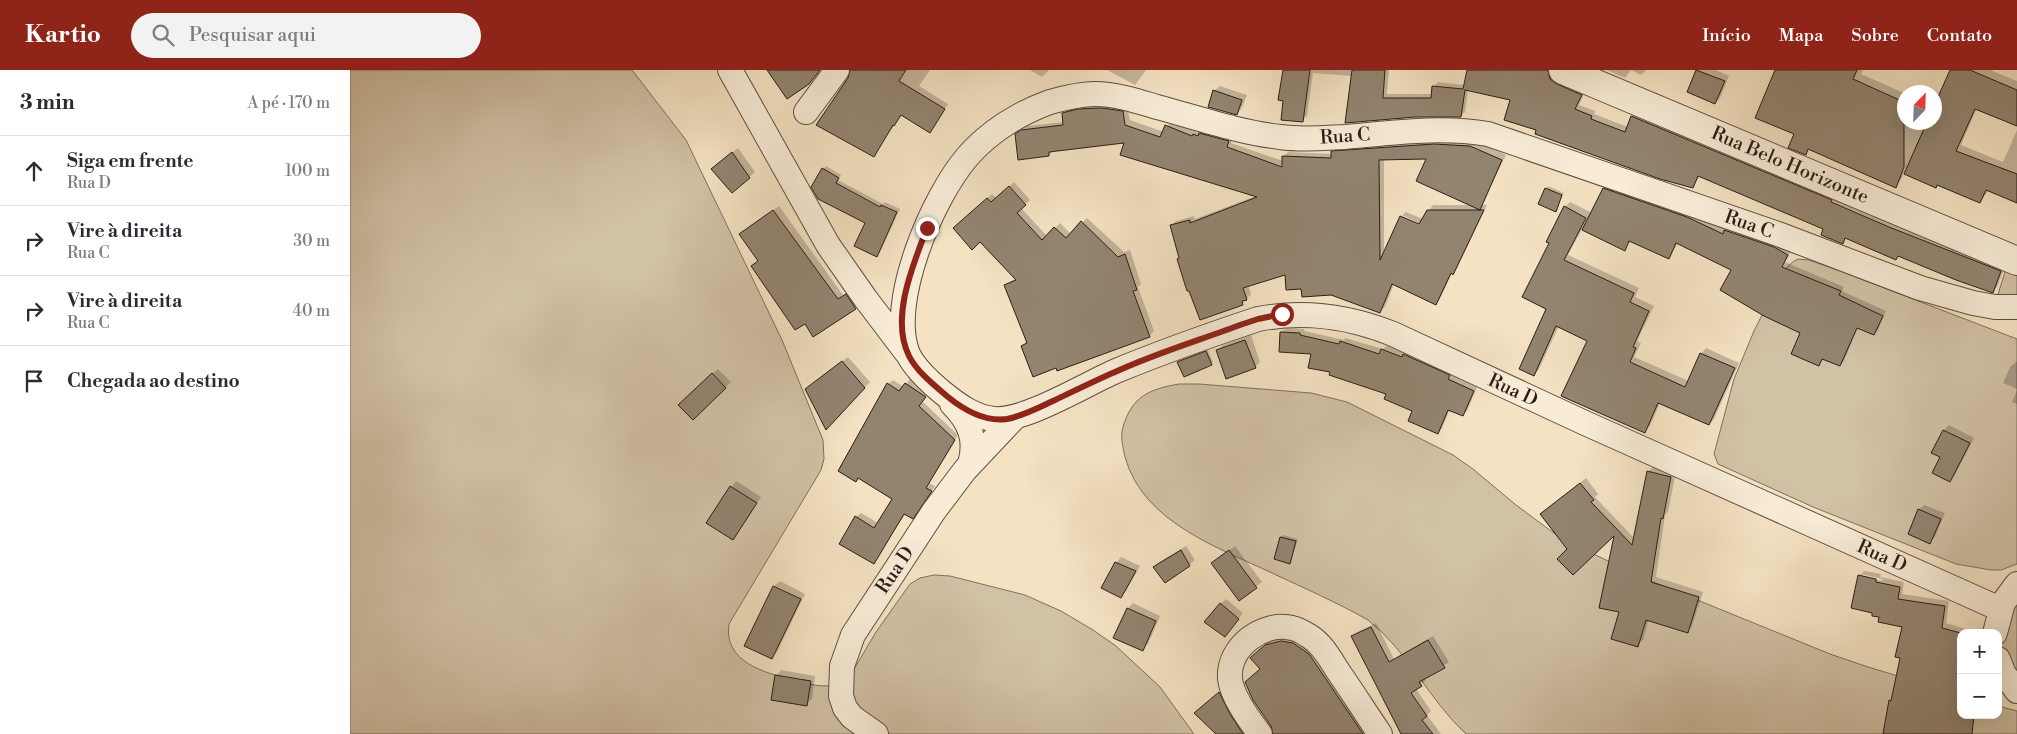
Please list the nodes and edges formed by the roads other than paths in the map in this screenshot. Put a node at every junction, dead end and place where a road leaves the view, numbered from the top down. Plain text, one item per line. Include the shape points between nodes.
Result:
1 (730, 70) edge
2 (836, 70) edge
3 (1563, 70) edge
4 (806, 112) dead end
5 (2017, 261) edge
6 (858, 288) junction
7 (905, 294) junction
8 (2017, 306) edge
9 (909, 356) junction
10 (937, 388) junction
11 (972, 413) joint
12 (1014, 418) junction
13 (970, 464) junction
14 (2017, 584) edge
15 (2000, 609) junction
16 (1996, 629) edge
17 (2002, 669) edge
18 (2017, 691) edge
19 (876, 734) edge
20 (1260, 734) edge
21 (1380, 734) edge

1 - 6 street via 828,245
2 - 4 street
3 - 5 street, Rua Belo Horizonte
6 - 7 street via 882,302 893,302
6 - 9 street
7 - 8 street, Rua C via 934,210 948,182 968,156 993,134 1030,111 1069,97 1096,94 1123,97 1232,128 1284,138 1452,129 1488,134 1778,234 1920,288 1973,303
7 - 9 street, Rua C via 903,336
9 - 10 street, Rua C
10 - 11 street, Rua C
10 - 13 street via 962,414 971,430 974,446
11 - 12 street, Rua D via 994,419
12 - 13 street, Rua D
12 - 15 street, Rua D via 1117,371 1258,319 1282,314 1342,318 1393,334
13 - 19 street, Rua D via 934,511 862,619 847,650 842,666 841,696 845,708 852,718
14 - 15 street
15 - 16 street
17 - 18 street
20 - 21 street via 1234,692 1230,666 1245,641 1282,626 1294,628 1317,642

